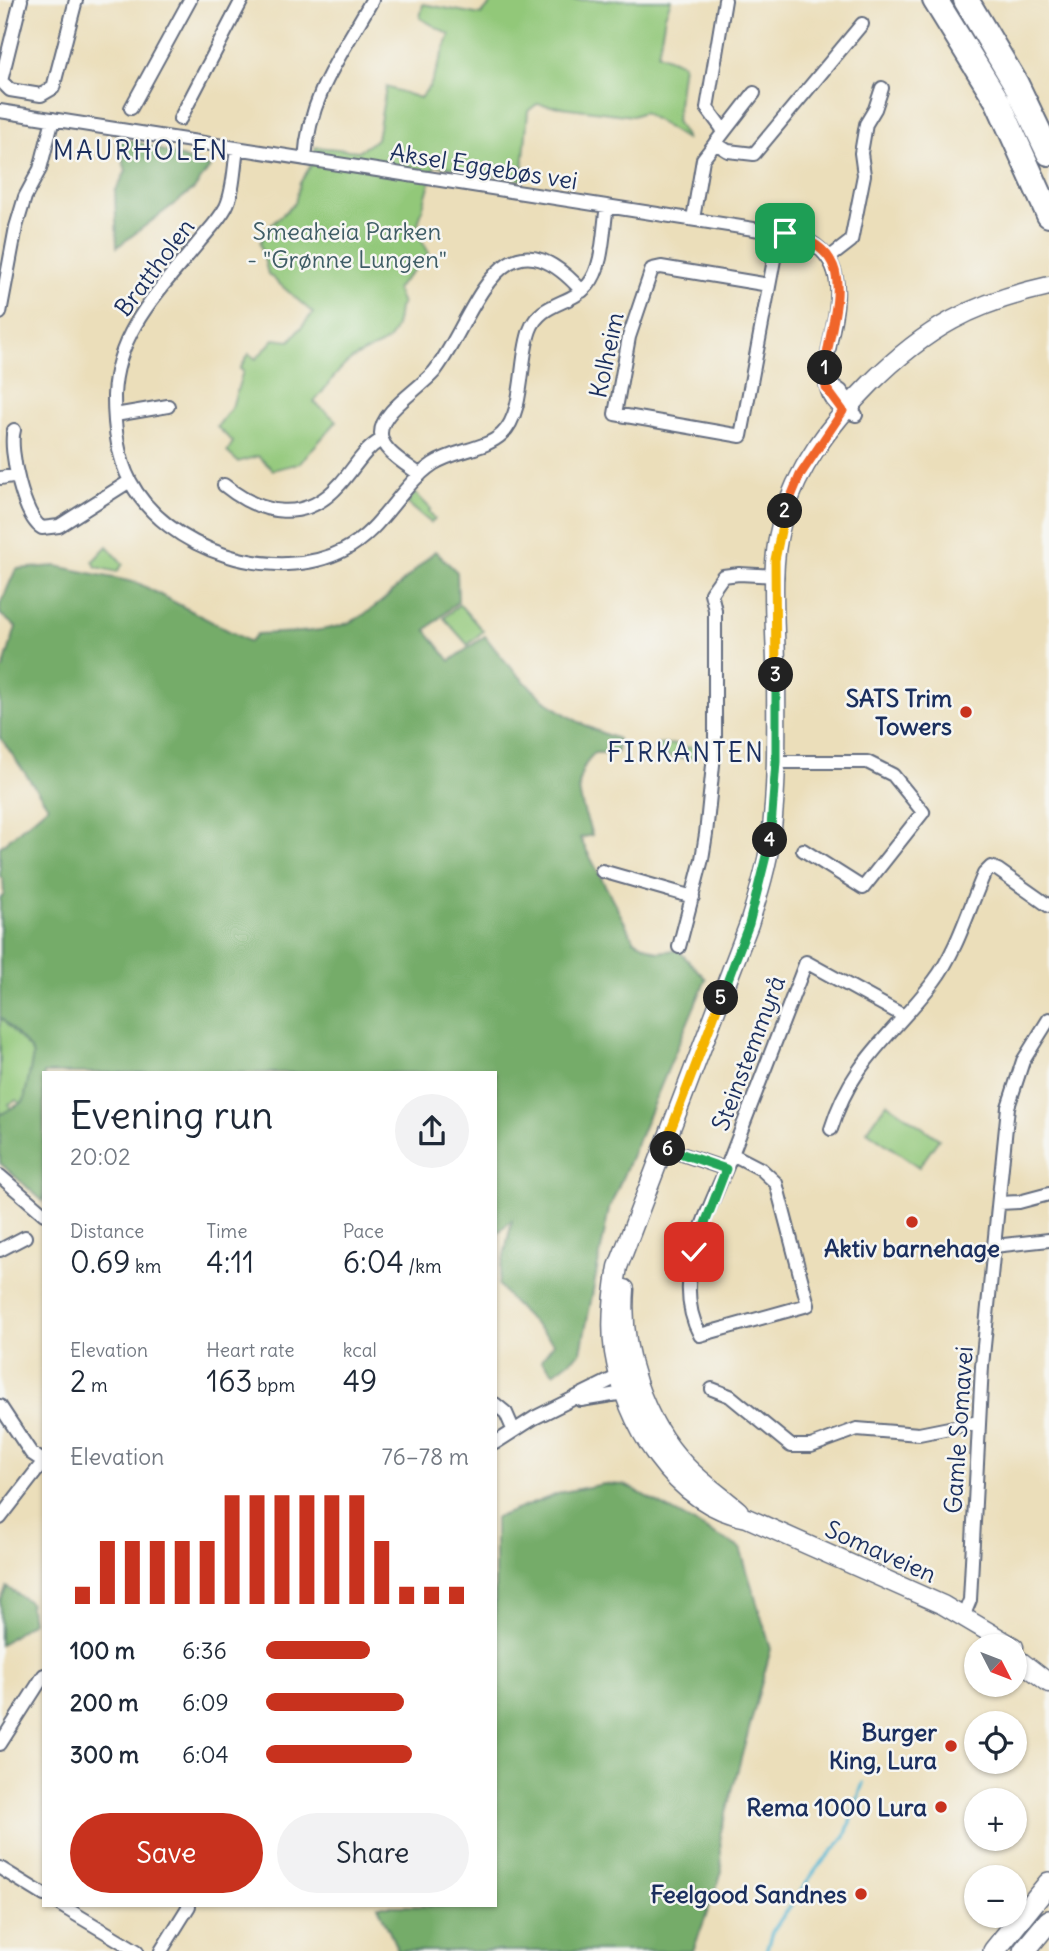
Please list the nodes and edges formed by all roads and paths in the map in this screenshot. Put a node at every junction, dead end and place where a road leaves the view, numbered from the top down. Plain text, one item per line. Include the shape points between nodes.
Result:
1 (21, 0) edge
2 (75, 0) edge
3 (190, 0) edge
4 (242, 0) edge
5 (372, 0) edge
6 (725, 0) edge
7 (935, 0) edge
8 (966, 0) edge
9 (862, 24) dead end
10 (882, 89) dead end
11 (754, 93) dead end
12 (131, 108) dead end
13 (0, 111) edge
14 (53, 119) junction
15 (180, 119) dead end
16 (724, 131) junction
17 (715, 143) junction
18 (237, 149) junction
19 (1049, 153) edge
20 (305, 159) junction
21 (607, 206) junction
22 (1049, 215) edge
23 (693, 219) junction
24 (779, 233) junction
25 (829, 258) junction
26 (769, 285) junction
27 (1043, 287) edge
28 (582, 291) junction
29 (0, 313) edge
30 (168, 406) dead end
31 (851, 409) junction
32 (115, 415) junction
33 (14, 430) dead end
34 (381, 440) junction
35 (17, 475) junction
36 (420, 475) junction
37 (1, 478) edge
38 (130, 481) junction
39 (224, 485) dead end
40 (777, 576) junction
41 (776, 762) junction
42 (803, 850) dead end
43 (602, 871) dead end
44 (693, 897) junction
45 (1049, 906) edge
46 (679, 947) dead end
47 (904, 1016) junction
48 (1049, 1018) edge
49 (831, 1129) dead end
50 (664, 1148) junction
51 (732, 1154) junction
52 (726, 1169) junction
53 (0, 1176) edge
54 (1049, 1194) edge
55 (999, 1203) junction
56 (42, 1212) edge
57 (25, 1237) dead end
58 (1049, 1240) edge
59 (994, 1246) junction
60 (0, 1250) edge
61 (627, 1384) junction
62 (712, 1389) dead end
63 (0, 1406) edge
64 (497, 1406) edge
65 (979, 1422) junction
66 (513, 1429) junction
67 (497, 1441) edge
68 (42, 1460) edge
69 (42, 1462) edge
70 (0, 1518) edge
71 (963, 1617) junction
72 (987, 1634) edge
73 (1027, 1655) edge
74 (1027, 1666) edge
75 (1049, 1671) edge
76 (42, 1678) edge
77 (1049, 1683) edge
78 (0, 1744) edge
79 (1049, 1867) edge
80 (0, 1868) edge
81 (1049, 1883) edge
82 (42, 1894) edge
83 (1027, 1903) edge
84 (64, 1907) edge
85 (188, 1907) edge
86 (1027, 1908) edge
87 (1049, 1923) edge
88 (1011, 1928) edge
89 (164, 1950) edge
90 (138, 1951) edge
91 (994, 1951) edge
92 (1024, 1951) edge

1 - 2 street via 1,81 10,90 41,95 53,88
3 - 12 street
4 - 15 street
5 - 20 street via 318,93
6 - 16 street via 707,108
7 - 22 highway via 998,102
8 - 19 highway
9 - 17 street via 754,153 728,151
10 - 25 street via 866,124 861,153 864,175 851,241
11 - 16 street
13 - 14 street, Aksel Eggebøs vei
14 - 18 street, Aksel Eggebøs vei
14 - 29 street via 40,169 16,227
16 - 17 street
17 - 23 street via 703,159
18 - 20 street, Aksel Eggebøs vei
18 - 32 street, Brattholen via 225,210 150,301 129,334 117,369
20 - 21 street, Aksel Eggebøs vei
21 - 23 street, Aksel Eggebøs vei
21 - 28 street via 596,269
23 - 24 street, Aksel Eggebøs vei
24 - 25 street, Aksel Eggebøs vei via 808,240
24 - 26 street, Kolheim
25 - 31 street via 839,293 827,381
26 - 26 street, Kolheim via 741,436 615,414 629,337 652,269
27 - 31 main road, Somaveien via 936,327 916,341
28 - 34 street via 539,260 519,258 504,267 465,316 446,356 418,390 386,415
28 - 36 street via 541,311 531,327 513,416 506,430 493,440 451,453
30 - 32 street
31 - 40 main road, Somaveien via 807,484
32 - 38 street, Brattholen via 119,449
33 - 35 street
34 - 36 street
34 - 39 street via 331,494 307,507 261,508
35 - 37 street
35 - 38 street via 34,520 48,529
36 - 38 street, Brattholen via 362,539 329,557 295,566 257,564 172,529
40 - 41 main road, Somaveien
40 - 44 street via 723,576 711,593 715,610 715,745
41 - 42 street via 867,762 893,775 923,812 863,888
41 - 50 main road, Somaveien via 771,837 761,884
43 - 44 street
44 - 46 street
45 - 47 street via 991,867 942,970
47 - 49 street via 850,1081
47 - 51 street, Steinstemmyrå via 811,963 804,964
48 - 55 street, Gamle Somavei via 1013,1083
50 - 52 street, Steinstemmyrå
50 - 61 main road, Somaveien via 630,1237 624,1306
51 - 52 street, Steinstemmyrå
51 - 52 street, Steinstemmyrå via 776,1183 808,1305 700,1335 690,1299 690,1273
53 - 56 street
54 - 55 street
55 - 59 street, Gamle Somavei
57 - 60 street
58 - 59 street
59 - 65 street, Gamle Somavei
61 - 66 street via 570,1402
61 - 71 main road, Somaveien via 645,1435 674,1476 715,1508 747,1518
62 - 65 street via 730,1396 791,1446 801,1448 857,1429 919,1434
63 - 68 street via 31,1454
64 - 66 street
65 - 71 street, Gamle Somavei via 970,1600
66 - 67 street
69 - 70 street
71 - 72 main road, Somaveien
73 - 75 main road, Somaveien
74 - 77 main road
76 - 78 street
79 - 83 main road
80 - 82 street
81 - 86 main road
84 - 90 street
85 - 89 street
87 - 92 main road
88 - 91 main road

